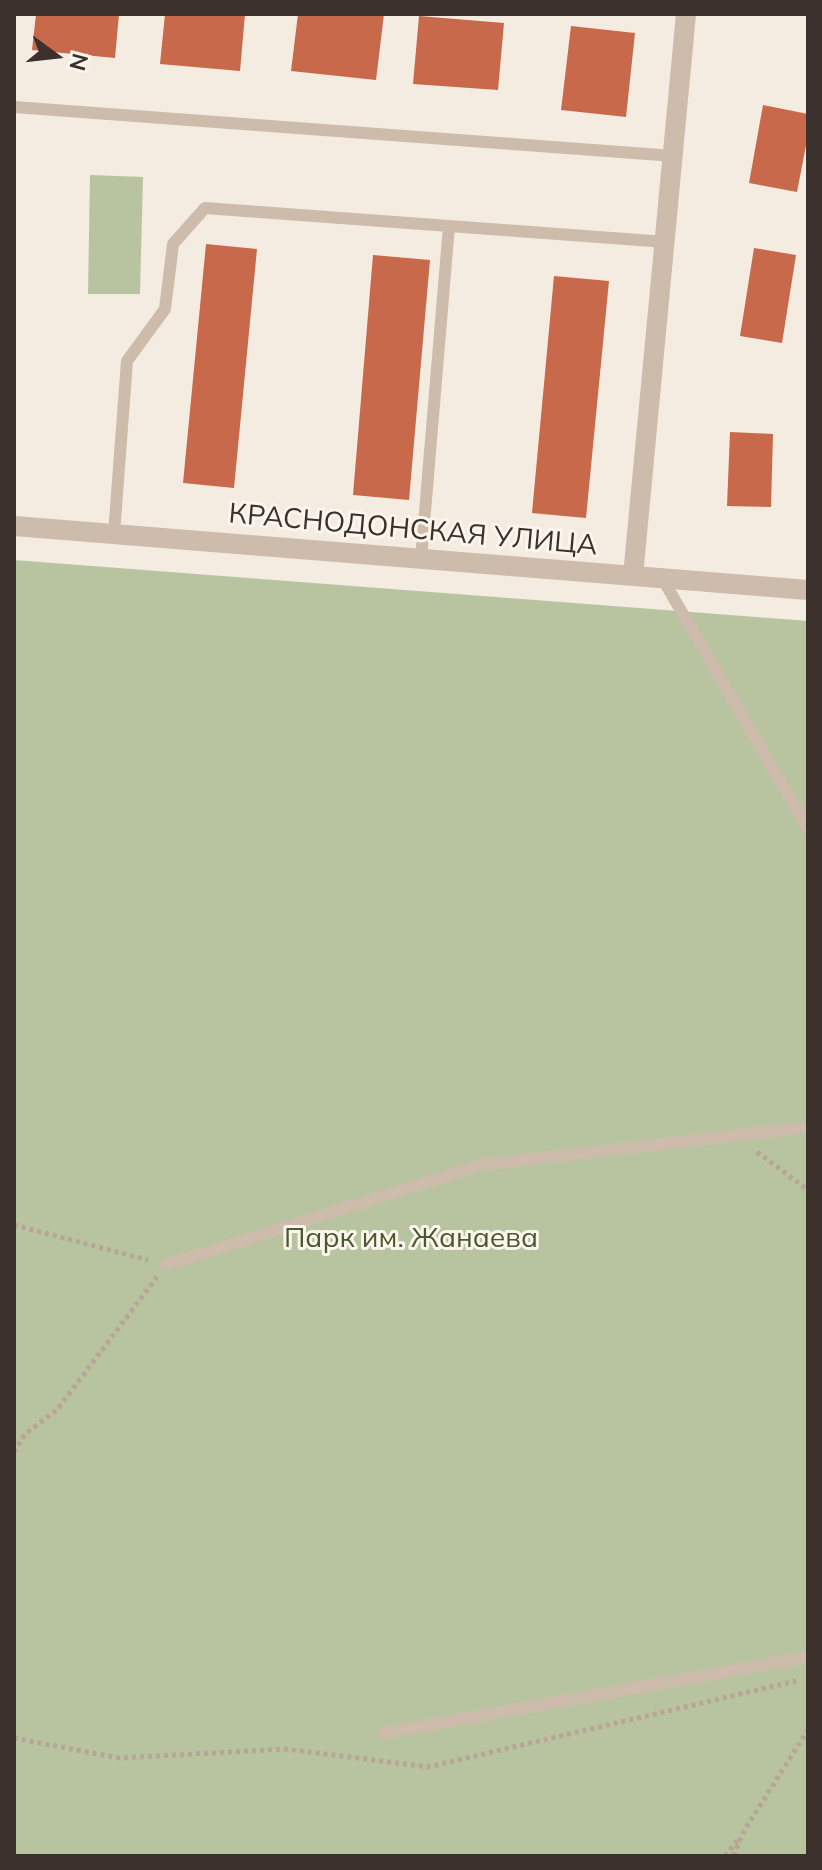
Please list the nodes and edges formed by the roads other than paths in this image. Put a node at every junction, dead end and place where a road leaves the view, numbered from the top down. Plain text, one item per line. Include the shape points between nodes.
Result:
1 (686, 14) edge
2 (14, 107) edge
3 (674, 156) junction
4 (449, 226) junction
5 (666, 242) junction
6 (14, 526) edge
7 (114, 534) junction
8 (421, 559) junction
9 (633, 576) junction
10 (662, 578) junction
11 (808, 590) edge
12 (808, 829) edge
13 (808, 1127) edge
14 (166, 1265) road end
15 (808, 1657) edge
16 (384, 1733) dead end

1 - 3 street
2 - 3 lane
3 - 5 street
4 - 5 lane
4 - 7 lane via 205,208 173,244 165,309 127,361
4 - 8 lane
5 - 9 street
6 - 7 street, КРАСНОДОНСКАЯ УЛИЦА
7 - 8 street, КРАСНОДОНСКАЯ УЛИЦА
8 - 9 street, КРАСНОДОНСКАЯ УЛИЦА
9 - 10 street, КРАСНОДОНСКАЯ УЛИЦА
10 - 11 street, КРАСНОДОНСКАЯ УЛИЦА
10 - 12 lane
13 - 14 lane via 481,1165
15 - 16 lane

